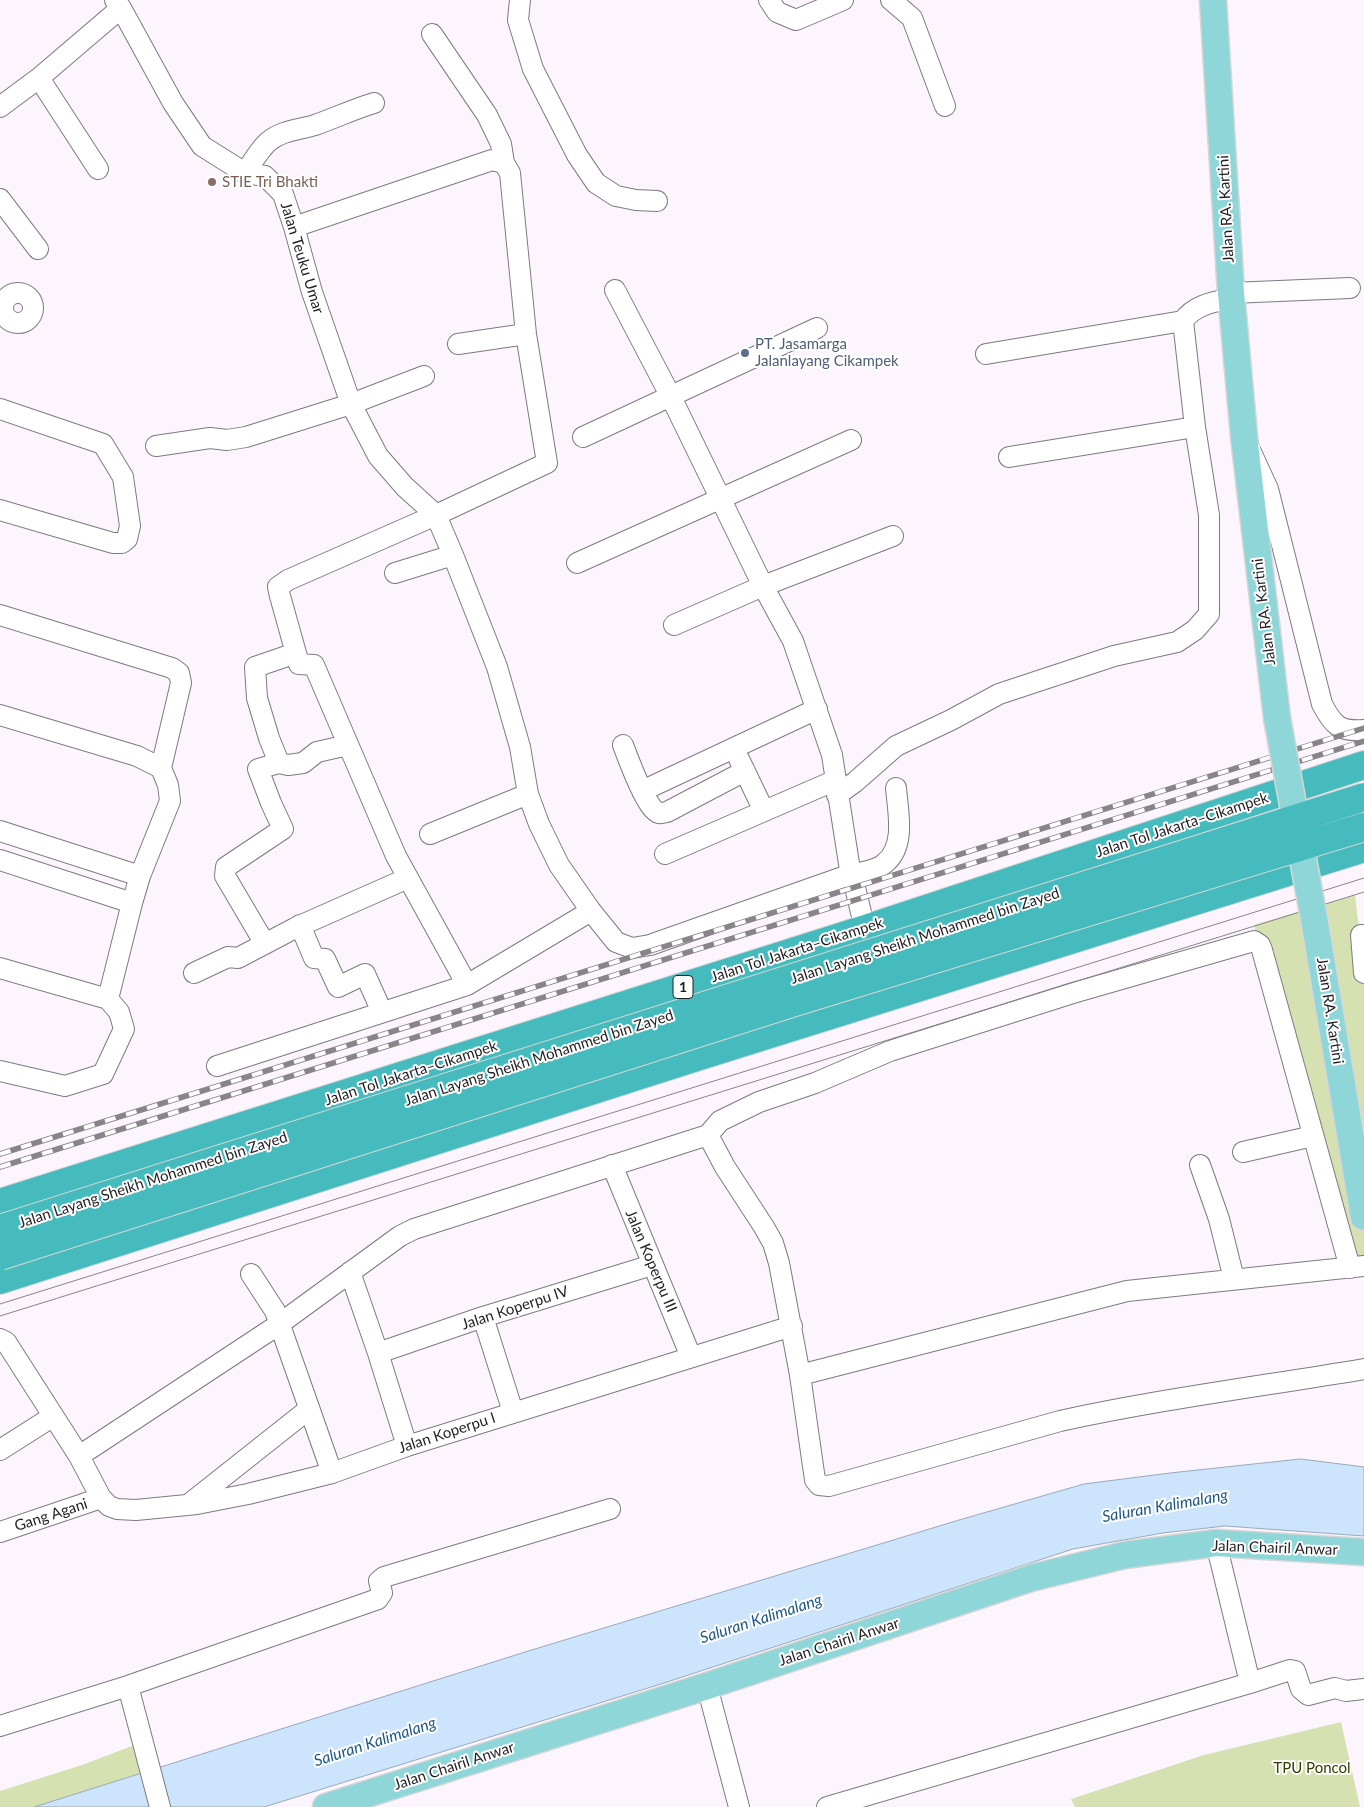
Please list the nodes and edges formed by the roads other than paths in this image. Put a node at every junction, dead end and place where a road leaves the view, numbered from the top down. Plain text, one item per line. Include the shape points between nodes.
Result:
1 (520, 0) edge
2 (770, 0) edge
3 (843, 0) edge
4 (891, 0) edge
5 (1214, 0) edge
6 (118, 4) edge
7 (432, 34) dead end
8 (39, 78) junction
9 (374, 103) dead end
10 (945, 106) dead end
11 (0, 107) edge
12 (504, 163) junction
13 (98, 169) dead end
14 (245, 173) junction
15 (0, 199) edge
16 (657, 201) dead end
17 (294, 227) junction
18 (38, 249) dead end
19 (1350, 288) dead end
20 (615, 290) dead end
21 (1231, 296) junction
22 (1183, 321) junction
23 (817, 328) dead end
24 (526, 334) junction
25 (458, 344) dead end
26 (986, 354) dead end
27 (424, 376) dead end
28 (671, 397) junction
29 (351, 404) junction
30 (0, 410) edge
31 (1195, 427) junction
32 (1244, 436) junction
33 (583, 437) dead end
34 (851, 440) dead end
35 (156, 446) dead end
36 (1009, 457) dead end
37 (721, 498) junction
38 (0, 510) edge
39 (436, 515) junction
40 (892, 536) dead end
41 (453, 555) junction
42 (577, 563) dead end
43 (395, 573) dead end
44 (763, 586) junction
45 (0, 615) edge
46 (674, 625) dead end
47 (296, 653) junction
48 (817, 709) junction
49 (0, 715) edge
50 (1364, 730) edge
51 (348, 745) junction
52 (623, 745) dead end
53 (733, 748) junction
54 (279, 762) junction
55 (1364, 765) edge
56 (161, 768) junction
57 (745, 771) junction
58 (836, 787) junction
59 (896, 788) dead end
60 (642, 791) junction
61 (528, 794) junction
62 (1364, 797) edge
63 (764, 811) junction
64 (1364, 827) edge
65 (0, 831) edge
66 (430, 834) dead end
67 (1364, 848) edge
68 (665, 854) dead end
69 (0, 860) edge
70 (851, 874) junction
71 (140, 876) junction
72 (408, 878) junction
73 (132, 903) junction
74 (591, 911) junction
75 (300, 925) junction
76 (865, 929) junction
77 (1364, 935) edge
78 (265, 944) junction
79 (0, 968) edge
80 (194, 973) dead end
81 (1364, 973) edge
82 (467, 985) junction
83 (108, 999) junction
84 (382, 1012) junction
85 (217, 1066) dead end
86 (0, 1071) edge
87 (708, 1135) junction
88 (1313, 1136) junction
89 (1243, 1152) dead end
90 (612, 1165) junction
91 (1200, 1165) dead end
92 (0, 1203) edge
93 (1364, 1218) edge
94 (0, 1229) edge
95 (0, 1256) edge
96 (652, 1265) junction
97 (1357, 1267) edge
98 (350, 1272) junction
99 (251, 1274) dead end
100 (1234, 1279) junction
101 (0, 1280) edge
102 (483, 1318) junction
103 (278, 1325) junction
104 (792, 1326) junction
105 (0, 1339) edge
106 (378, 1353) junction
107 (691, 1357) junction
108 (1364, 1369) edge
109 (800, 1374) junction
110 (308, 1409) junction
111 (512, 1412) junction
112 (52, 1417) junction
113 (407, 1446) junction
114 (0, 1450) edge
115 (79, 1456) junction
116 (332, 1472) junction
117 (101, 1498) junction
118 (187, 1506) junction
119 (610, 1508) dead end
120 (0, 1532) edge
121 (1216, 1543) junction
122 (1364, 1552) edge
123 (1250, 1683) junction
124 (128, 1686) junction
125 (707, 1686) junction
126 (1364, 1689) edge
127 (0, 1726) edge
128 (160, 1807) edge
129 (326, 1807) edge
130 (739, 1807) edge
131 (827, 1807) edge

1 - 16 street via 518,20 533,69 577,155 596,183 616,196
2 - 3 street via 777,12 796,20
4 - 10 street via 912,18
5 - 21 main road, Jalan RA. Kartini
6 - 8 street
6 - 14 street, Jalan Teuku Umar via 173,103 202,146
7 - 12 street via 487,116 501,144
8 - 11 street
8 - 13 street
9 - 14 street via 277,136 268,142
12 - 17 street via 492,160
12 - 24 street via 510,173
14 - 17 street, Jalan Teuku Umar via 265,176 283,194
15 - 18 street
17 - 29 street, Jalan Teuku Umar via 312,292
19 - 21 street
20 - 28 street
21 - 22 street via 1190,312
21 - 32 main road, Jalan RA. Kartini
22 - 26 street
22 - 31 street
23 - 28 street
24 - 25 street
24 - 39 street via 547,463
27 - 29 street
28 - 33 street
28 - 37 street
29 - 35 street via 246,437 210,438
29 - 39 street, Jalan Teuku Umar via 378,456
30 - 38 street via 103,444 124,477 130,526 127,539 122,544 112,543
31 - 36 street
31 - 58 street via 1209,515 1209,614 1195,630 1176,642 1114,656 999,694 896,746 855,782
32 - 50 street via 1268,489 1322,704 1331,722 1349,732
32 - 93 main road, Jalan RA. Kartini, bridge via 1277,718
34 - 37 street
37 - 42 street
37 - 44 street
39 - 41 street
39 - 47 street via 278,587
40 - 44 street
41 - 43 street
41 - 61 street via 497,667 520,746
44 - 46 street
44 - 48 street via 793,641
45 - 56 street via 172,668 179,673 181,683
47 - 51 street via 300,664 314,665
47 - 54 street via 255,667 257,698
48 - 53 street
48 - 58 street via 832,755
49 - 56 street via 137,756
51 - 54 street via 317,752 303,763 288,765
51 - 72 street
52 - 60 street
53 - 57 street
53 - 60 street
54 - 78 street via 258,770 283,829 226,867 225,876
55 - 76 highway, Jalan Tol Jakarta–Cikampek / 1
56 - 71 street via 170,801
57 - 60 street via 667,812 654,810
57 - 63 street
58 - 63 street
58 - 70 street
59 - 70 street via 899,825 896,851 884,864
61 - 66 street
61 - 74 street via 559,865
62 - 94 highway, Jalan Layang Sheikh Mohammed bin Zayed / 1, bridge
63 - 68 street
64 - 95 highway, Jalan Layang Sheikh Mohammed bin Zayed, bridge via 795,1002
65 - 71 street
67 - 101 highway
69 - 73 street
70 - 74 street via 650,945 632,948 616,942
70 - 76 street
71 - 73 street
72 - 75 street
72 - 82 street
73 - 83 street
74 - 82 street
75 - 78 street
75 - 84 street via 314,958 325,959 338,987 366,974
76 - 92 highway, Jalan Tol Jakarta–Cikampek / 1
77 - 81 street via 1361,936
78 - 80 street via 238,958 228,957
79 - 83 street
82 - 84 street
83 - 86 street via 119,1012 124,1029 103,1074 65,1086
84 - 85 street
87 - 88 street via 720,1121 759,1102 815,1083 890,1051 1073,993 1254,941 1262,950
87 - 90 street
87 - 104 street via 773,1243
88 - 89 street
88 - 97 street
90 - 96 street, Jalan Koperpu III
90 - 98 street via 414,1229
91 - 100 street via 1219,1219
96 - 102 street, Jalan Koperpu IV
96 - 107 street, Jalan Koperpu III
97 - 100 street
98 - 103 street
98 - 106 street
99 - 103 street via 275,1311
100 - 109 street via 1127,1291
102 - 106 street, Jalan Koperpu IV
102 - 111 street
103 - 110 street
103 - 115 street
104 - 107 street, Jalan Koperpu I
104 - 109 street
105 - 112 street via 6,1342
106 - 113 street
107 - 111 street, Jalan Koperpu I
108 - 109 street via 1060,1420 829,1486 819,1485 815,1480
110 - 116 street
110 - 118 street
111 - 113 street, Jalan Koperpu I
112 - 114 street
112 - 115 street
113 - 116 street, Jalan Koperpu I
115 - 117 street
116 - 118 street, Jalan Koperpu I
117 - 118 street, Jalan Koperpu I via 117,1510
117 - 120 street, Gang Agani
119 - 124 street via 384,1576 379,1581 382,1593 378,1599
121 - 122 main road, Jalan Chairil Anwar
121 - 123 street
121 - 125 main road, Jalan Chairil Anwar via 1125,1555 1031,1578
123 - 126 street via 1290,1670 1294,1671 1301,1690 1308,1695 1335,1688 1346,1691
123 - 131 street
124 - 127 street
124 - 128 street
125 - 129 main road, Jalan Chairil Anwar
125 - 130 street

